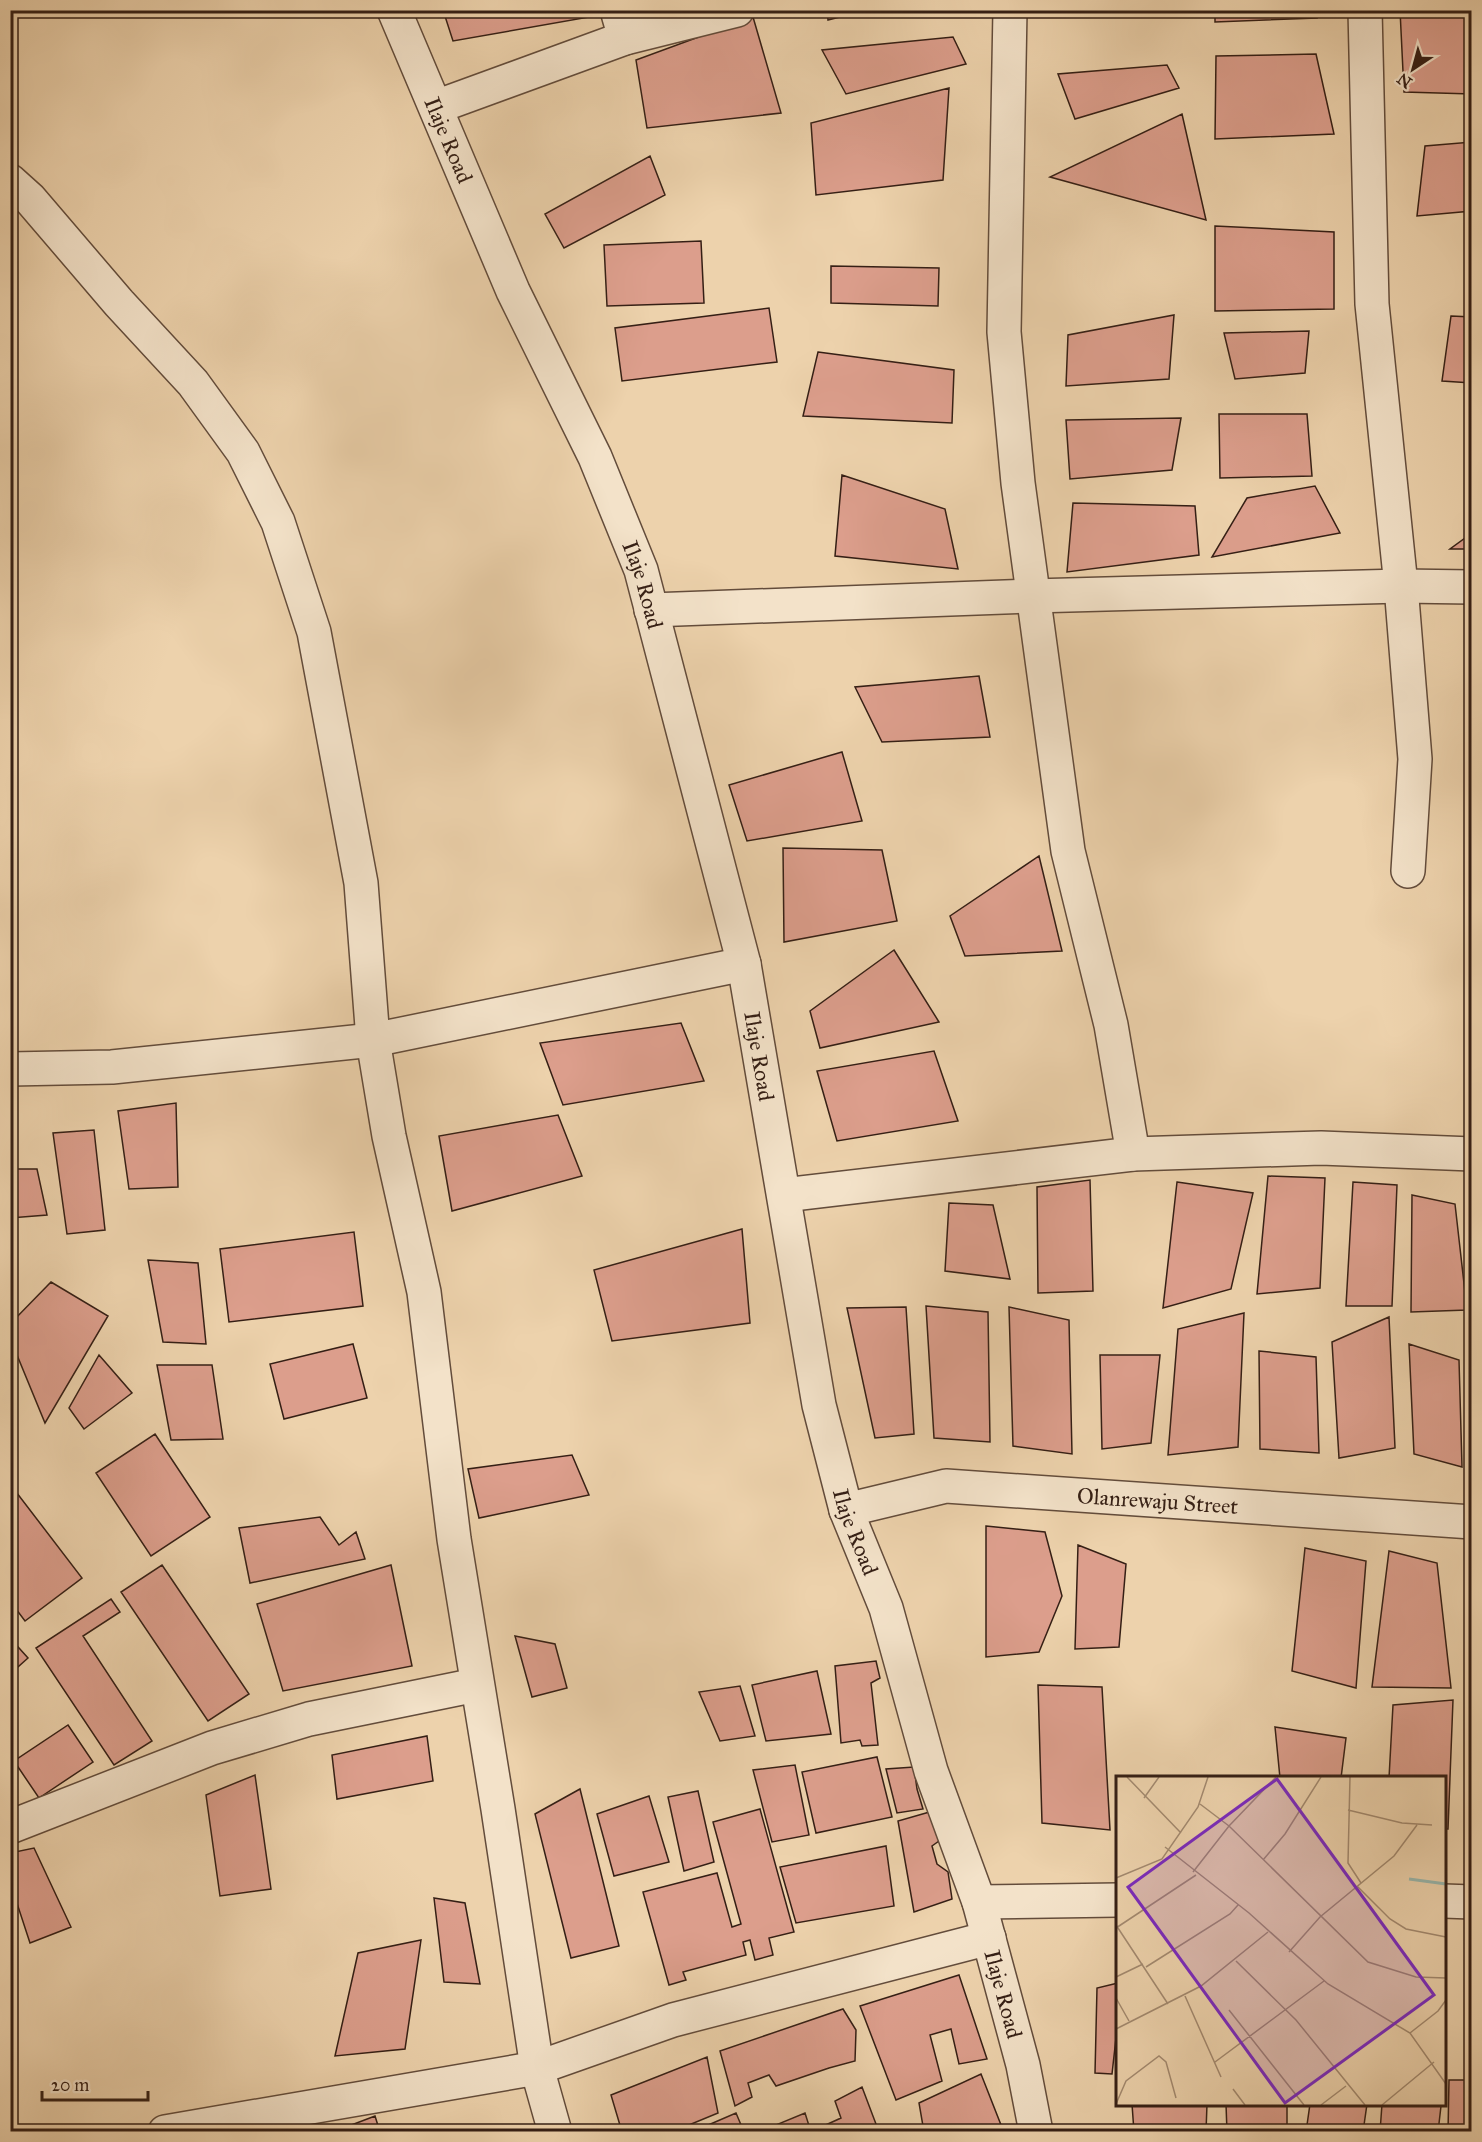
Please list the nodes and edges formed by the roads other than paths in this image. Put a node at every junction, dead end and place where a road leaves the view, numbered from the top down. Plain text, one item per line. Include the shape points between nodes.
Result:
1 (394, 10) edge
2 (737, 10) edge
3 (1011, 10) edge
4 (1365, 10) edge
5 (621, 24) edge
6 (436, 107) junction
7 (10, 181) edge
8 (1401, 586) junction
9 (1472, 587) edge
10 (1032, 596) junction
11 (651, 610) junction
12 (1408, 871) dead end
13 (744, 964) junction
14 (373, 1040) junction
15 (10, 1069) edge
16 (1133, 1154) junction
17 (1472, 1154) edge
18 (784, 1196) junction
19 (846, 1510) junction
20 (1472, 1522) edge
21 (476, 1685) junction
22 (10, 1827) edge
23 (1116, 1900) edge
24 (1446, 1901) edge
25 (979, 1902) junction
26 (1472, 1902) edge
27 (989, 1938) junction
28 (537, 2068) junction
29 (165, 2132) edge
30 (555, 2132) edge
31 (1036, 2132) edge

1 - 6 street, Ilaje Road
2 - 5 street
3 - 10 street via 1004,332
4 - 8 street via 1372,304
5 - 6 street
6 - 11 street, Ilaje Road via 513,291 595,457 641,570
7 - 14 street via 193,383 243,452 278,522 314,632 361,883
8 - 9 street
8 - 10 street
8 - 12 street via 1415,759
10 - 11 street
10 - 16 street via 1068,851 1111,1025
11 - 13 street, Ilaje Road
13 - 14 street
13 - 18 street, Ilaje Road
14 - 15 street via 112,1067
14 - 21 street via 389,1136 424,1292
16 - 17 street via 1322,1148
16 - 18 street
18 - 19 street, Ilaje Road via 819,1405
19 - 20 street, Olanrewaju Street via 946,1486
19 - 25 street, Ilaje Road via 886,1608 931,1771
21 - 22 street via 309,1719 233,1742
21 - 28 street
23 - 25 street
24 - 26 street
25 - 27 street, Ilaje Road
27 - 28 street via 673,2020
27 - 31 street, Ilaje Road via 1023,2065
28 - 29 street
28 - 30 street

